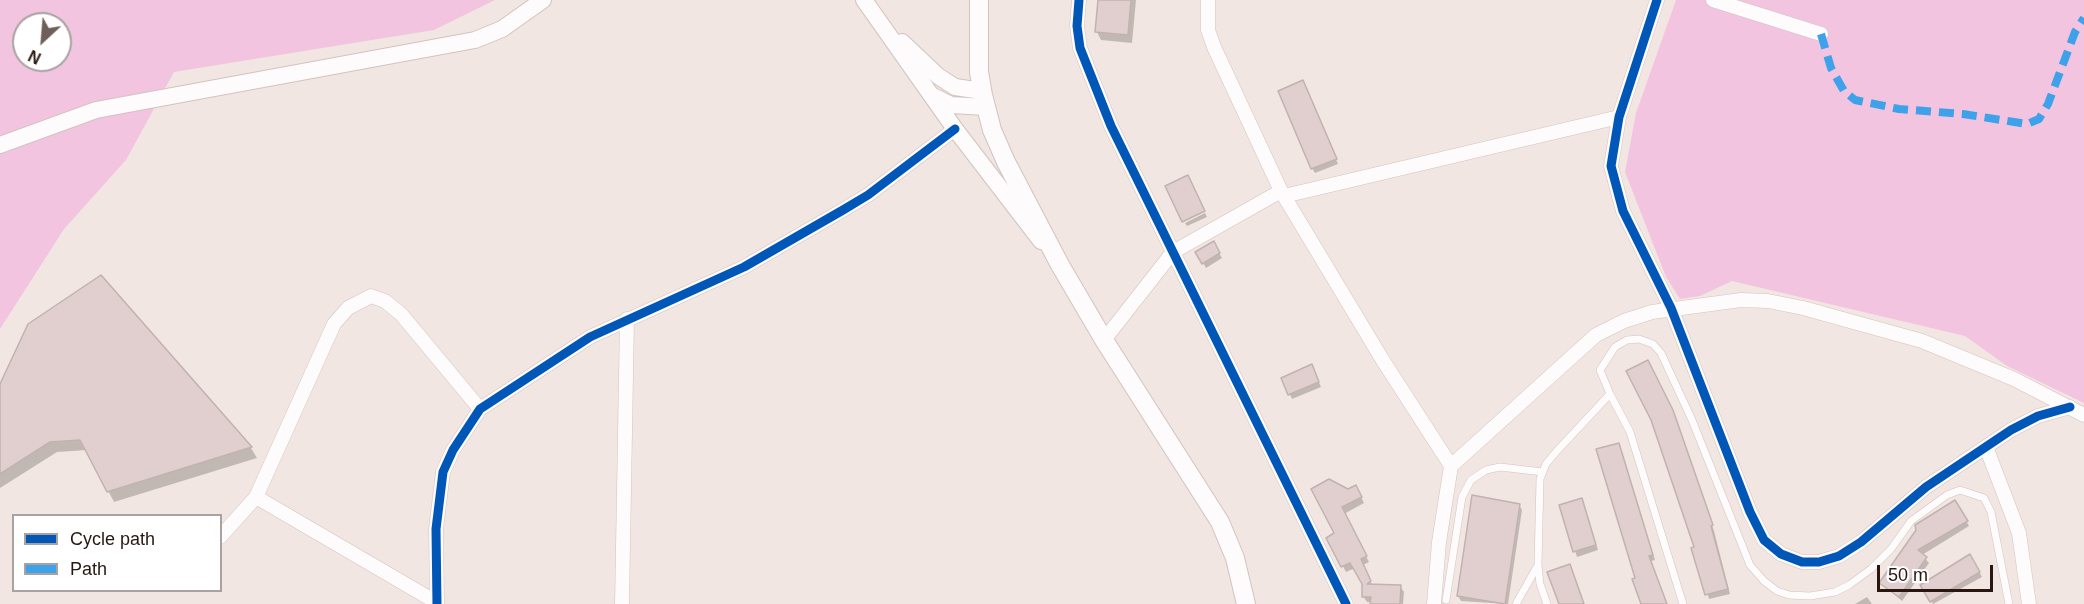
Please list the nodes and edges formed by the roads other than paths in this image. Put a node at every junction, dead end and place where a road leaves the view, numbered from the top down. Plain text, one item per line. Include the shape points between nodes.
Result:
1 (543, 0) edge
2 (864, 0) edge
3 (979, 0) edge
4 (1079, 0) edge
5 (1208, 0) edge
6 (1657, 0) edge
7 (1713, 0) edge
8 (877, 19) junction
9 (1821, 34) dead end
10 (931, 95) junction
11 (984, 99) junction
12 (1619, 117) junction
13 (955, 129) junction
14 (0, 145) edge
15 (1282, 194) junction
16 (1173, 252) junction
17 (1060, 264) junction
18 (1671, 308) junction
19 (627, 319) junction
20 (1104, 340) junction
21 (1610, 394) junction
22 (2070, 407) junction
23 (480, 409) junction
24 (2084, 415) edge
25 (1986, 447) junction
26 (1451, 466) junction
27 (1543, 472) junction
28 (256, 497) junction
29 (222, 535) edge
30 (1538, 565) junction
31 (1440, 602) edge
32 (436, 603) edge
33 (622, 604) edge
34 (1246, 604) edge
35 (1346, 604) edge
36 (1516, 604) edge
37 (1547, 604) edge
38 (1683, 604) edge
39 (2009, 604) edge
40 (2030, 604) edge

1 - 14 street via 502,29 475,40 96,110
2 - 8 street
3 - 11 main road
4 - 16 street via 1080,48 1090,76
5 - 15 street via 1208,30 1214,47
6 - 12 street
7 - 9 street
8 - 10 street
8 - 11 street via 938,76
10 - 11 street via 951,105
10 - 13 street
11 - 17 main road via 1006,162
12 - 15 street
12 - 18 street via 1611,166 1615,186 1623,211
13 - 17 street
13 - 19 street via 868,195 744,267
15 - 16 street
15 - 26 street
16 - 20 street
16 - 35 street
17 - 20 main road
18 - 22 street via 1741,300 1803,308 1922,341 2004,374
18 - 25 street via 1750,512 1764,540 1781,554 1802,562 1839,556 1862,542 1926,487
18 - 26 street via 1624,321 1596,335
19 - 23 street via 590,337
19 - 33 street
20 - 34 main road via 1220,522 1235,558
21 - 27 lane via 1556,452
21 - 38 lane via 1630,432
21 - 39 lane via 1600,370 1615,347 1639,339 1653,344 1661,353 1692,420 1750,565 1777,591 1810,596 1849,585 1891,549 1911,521 1940,499 1960,490 1984,498 1991,512
22 - 24 street
22 - 25 street via 2038,416
23 - 28 street via 401,314 371,296 348,308 334,324
23 - 32 street via 443,472 436,530
25 - 40 street via 2019,533
26 - 31 street via 1439,543
27 - 30 lane
27 - 31 lane via 1500,467 1471,480 1462,497
28 - 29 street
28 - 32 street
30 - 36 lane
30 - 37 lane

